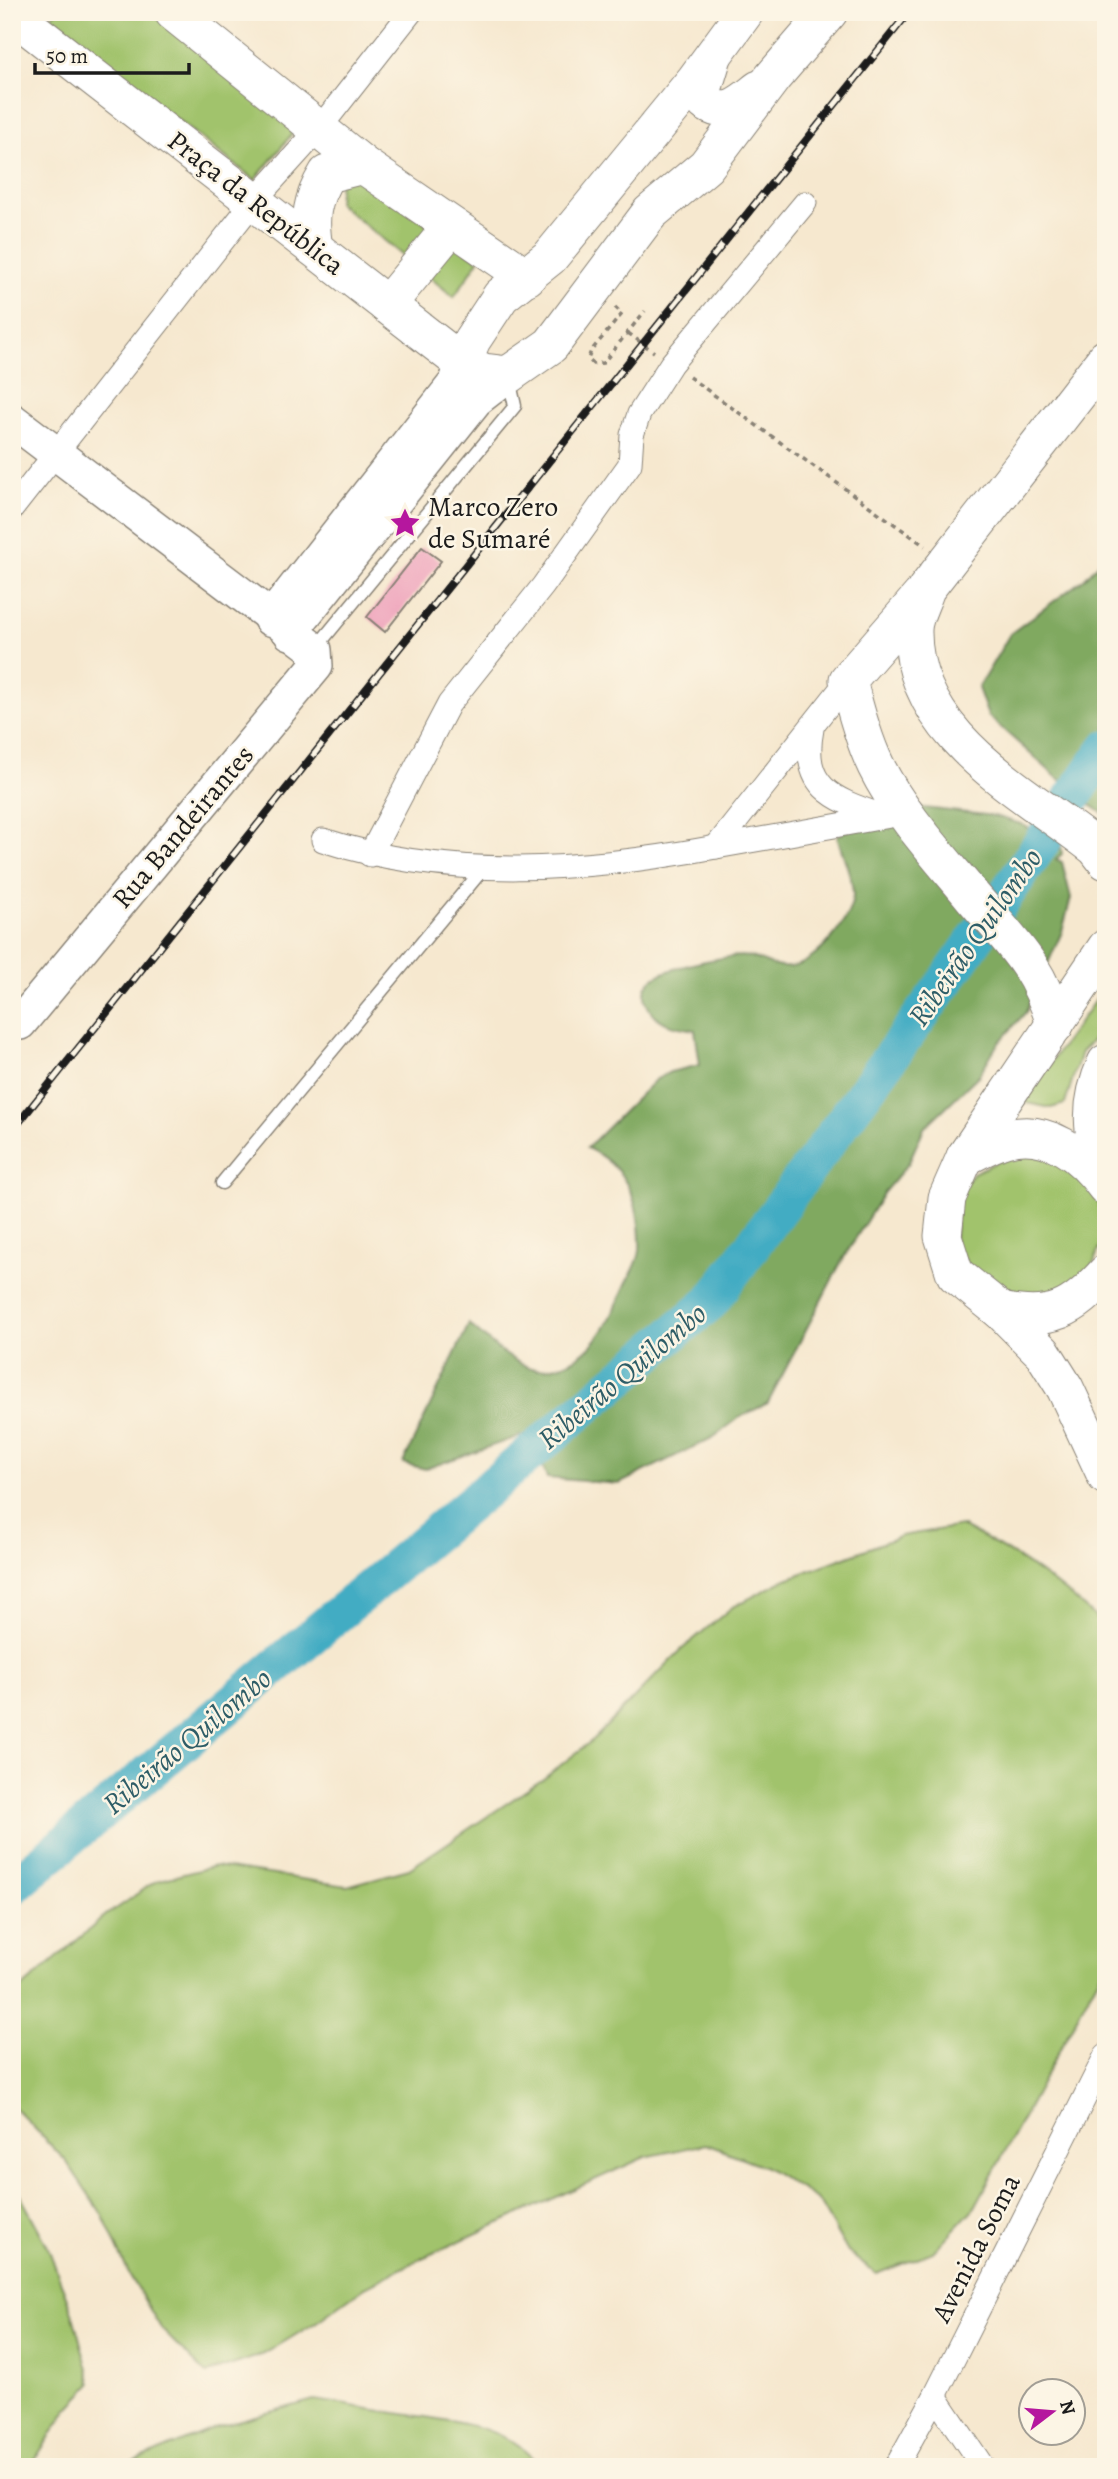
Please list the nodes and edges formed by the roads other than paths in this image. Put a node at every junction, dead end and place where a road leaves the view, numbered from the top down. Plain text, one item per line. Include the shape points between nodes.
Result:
1 (173, 12) edge
2 (411, 12) edge
3 (745, 12) edge
4 (829, 12) edge
5 (21, 23) edge
6 (715, 53) junction
7 (773, 77) junction
8 (319, 129) junction
9 (363, 165) junction
10 (254, 201) junction
11 (805, 203) dead end
12 (451, 228) junction
13 (314, 248) junction
14 (527, 277) junction
15 (387, 305) junction
16 (1106, 358) edge
17 (462, 363) junction
18 (508, 375) junction
19 (12, 420) edge
20 (55, 455) junction
21 (12, 509) edge
22 (937, 576) junction
23 (292, 634) junction
24 (848, 680) junction
25 (812, 729) junction
26 (895, 814) junction
27 (323, 840) dead end
28 (716, 847) junction
29 (1096, 849) edge
30 (370, 855) junction
31 (483, 869) junction
32 (1106, 948) edge
33 (15, 1024) edge
34 (1055, 1025) junction
35 (1106, 1063) edge
36 (965, 1157) junction
37 (222, 1183) dead end
38 (1106, 1186) edge
39 (1106, 1273) edge
40 (1001, 1311) junction
41 (1106, 1476) edge
42 (1106, 2055) edge
43 (935, 2396) junction
44 (896, 2467) edge
45 (983, 2467) edge

1 - 8 main road
2 - 8 street
3 - 6 main road
4 - 7 main road
5 - 10 main road, Praça da República
6 - 7 main road via 703,90 706,103 717,110 730,110
6 - 14 main road via 550,257
7 - 18 main road via 706,166 650,213 551,345
8 - 9 main road
8 - 10 street
9 - 12 main road
9 - 13 main road via 327,174 317,190 310,221
10 - 13 main road, Praça da República
10 - 20 street
11 - 30 street via 671,364 639,414 630,464 543,586 449,705
12 - 14 main road
12 - 15 main road
13 - 15 main road, Praça da República
14 - 17 main road via 501,296
15 - 17 main road, Praça da República
16 - 22 main road
17 - 18 main road, Praça da República
17 - 23 street via 456,382
18 - 23 street via 476,400
19 - 20 street
20 - 21 street
20 - 23 street
22 - 24 main road
22 - 29 main road via 913,628 924,684 940,714 964,747
23 - 33 street, Rua Bandeirantes via 316,666
24 - 25 street
24 - 26 main road via 860,727
25 - 26 street via 807,754 813,774 825,790 849,805
25 - 28 street
26 - 28 street
26 - 34 main road via 1021,951 1046,991
27 - 30 street
28 - 31 street via 651,859
30 - 31 street
31 - 37 lane
32 - 34 main road
34 - 36 main road
35 - 38 main road via 1092,1104 1092,1130
36 - 38 main road via 1006,1138 1036,1137 1065,1146 1089,1163
36 - 40 main road via 947,1198 943,1236 955,1274
39 - 40 main road via 1079,1300 1051,1314
40 - 41 main road via 1043,1353 1065,1388
42 - 43 street, Avenida Soma
43 - 44 street, Avenida Soma
43 - 45 street

